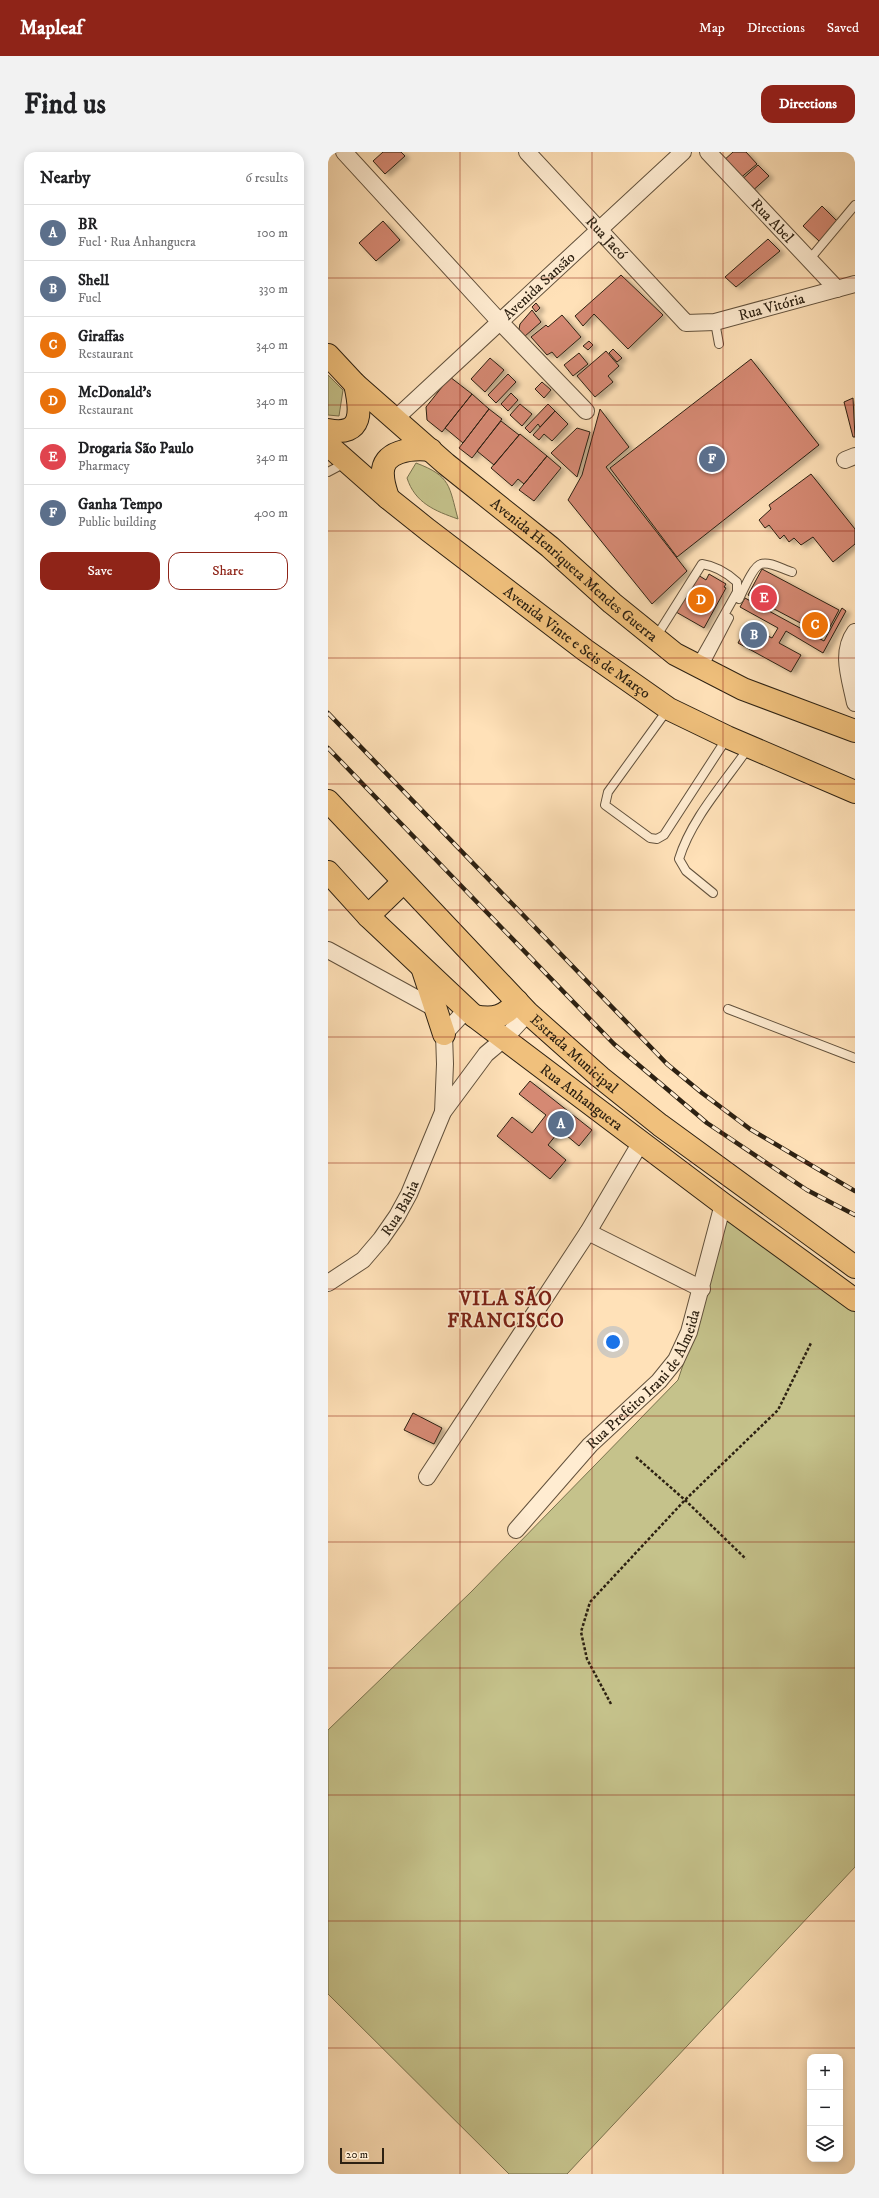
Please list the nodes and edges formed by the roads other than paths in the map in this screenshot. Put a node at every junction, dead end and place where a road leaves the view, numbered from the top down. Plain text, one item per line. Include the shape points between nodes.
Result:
1 (344, 152) edge
2 (527, 152) edge
3 (682, 152) edge
4 (708, 152) edge
5 (855, 205) edge
6 (598, 229) junction
7 (809, 260) junction
8 (855, 284) edge
9 (837, 289) junction
10 (500, 322) junction
11 (715, 322) junction
12 (686, 324) joint
13 (719, 344) dead end
14 (328, 355) edge
15 (355, 384) junction
16 (586, 411) dead end
17 (395, 419) junction
18 (328, 430) edge
19 (328, 445) edge
20 (431, 450) junction
21 (337, 467) edge
22 (388, 498) junction
23 (792, 572) dead end
24 (855, 632) edge
25 (655, 638) junction
26 (699, 667) junction
27 (855, 702) edge
28 (669, 709) junction
29 (855, 731) edge
30 (727, 737) junction
31 (749, 746) junction
32 (855, 792) edge
33 (328, 801) edge
34 (328, 815) edge
35 (328, 872) edge
36 (396, 889) junction
37 (713, 893) dead end
38 (368, 916) junction
39 (461, 944) junction
40 (328, 950) edge
41 (423, 969) junction
42 (523, 1007) junction
43 (436, 1009) junction
44 (728, 1009) dead end
45 (471, 1013) junction
46 (444, 1034) junction
47 (505, 1038) junction
48 (855, 1058) edge
49 (443, 1112) junction
50 (641, 1142) junction
51 (723, 1204) junction
52 (588, 1232) junction
53 (855, 1267) edge
54 (328, 1283) edge
55 (702, 1289) junction
56 (855, 1300) edge
57 (427, 1477) dead end
58 (516, 1530) dead end

1 - 10 street
2 - 6 street, Rua Jacó
3 - 6 street, Avenida Sansão
4 - 7 street, Rua Abel
5 - 7 lane
6 - 10 street, Avenida Sansão
6 - 12 street, Rua Jacó
7 - 9 street, Rua Abel
8 - 9 street, Rua Vitória
9 - 11 street, Rua Vitória
10 - 16 street
10 - 17 street, Avenida Sansão
11 - 12 street, Rua Vitória
11 - 13 lane
14 - 15 main road, Avenida Henriqueta Mendes Guerra
15 - 17 main road, Avenida Henriqueta Mendes Guerra
15 - 18 main road via 358,399 357,422 351,429 339,432
17 - 20 main road, Avenida Henriqueta Mendes Guerra
19 - 21 main road, Avenida Vinte e Seis de Março
20 - 22 main road via 404,450 388,459 382,475
20 - 25 main road, Avenida Henriqueta Mendes Guerra via 550,547
21 - 22 main road, Avenida Vinte e Seis de Março
22 - 28 main road, Avenida Vinte e Seis de Março via 585,650
23 - 26 lane via 768,564 761,564 756,568
24 - 27 street via 846,647 846,655
25 - 26 main road, Avenida Henriqueta Mendes Guerra via 674,654
25 - 26 lane via 702,564 711,565 727,573 737,582 737,592
26 - 29 main road, Avenida Henriqueta Mendes Guerra via 743,688
28 - 30 main road, Avenida Vinte e Seis de Março
28 - 30 lane via 605,799 605,805 650,838 664,836
30 - 31 main road, Avenida Vinte e Seis de Março
31 - 32 main road, Avenida Vinte e Seis de Março
31 - 37 lane via 684,841 679,859 686,871
33 - 39 main road, Estrada Municipal
34 - 36 main road
35 - 38 main road, Rua Anhanguera
36 - 38 main road
36 - 39 main road via 438,930
38 - 41 main road, Rua Anhanguera
39 - 42 main road, Estrada Municipal
40 - 43 street
41 - 43 main road
41 - 45 main road, Rua Anhanguera
42 - 45 main road via 489,1019
42 - 47 street
42 - 53 main road, Estrada Municipal via 600,1077 660,1125
43 - 46 main road
44 - 48 lane
45 - 46 street
45 - 47 main road, Rua Anhanguera
46 - 49 street
47 - 49 street via 486,1054
47 - 50 main road, Rua Anhanguera
49 - 54 street, Rua Bahia via 397,1216 363,1260
50 - 51 main road, Rua Anhanguera
50 - 52 street
51 - 55 street, Rua Prefeito Irani de Almeida
51 - 56 main road, Rua Anhanguera
52 - 55 street
52 - 57 street
55 - 58 street, Rua Prefeito Irani de Almeida via 689,1332 676,1360 663,1376 590,1445

